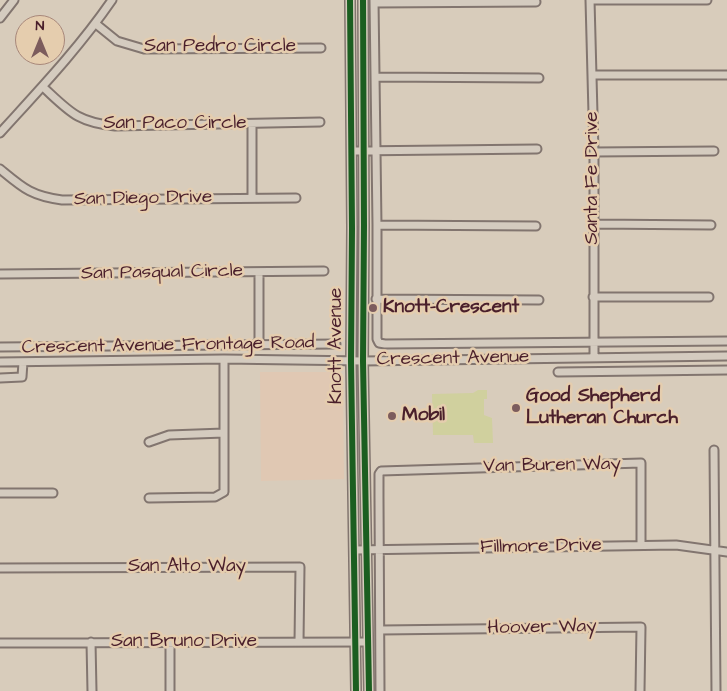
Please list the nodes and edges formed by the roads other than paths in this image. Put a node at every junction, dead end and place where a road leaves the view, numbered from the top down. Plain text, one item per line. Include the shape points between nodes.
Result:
1 (14, 0) edge
2 (112, 0) edge
3 (350, 0) edge
4 (363, 0) edge
5 (590, 0) edge
6 (707, 0) edge
7 (374, 2) edge
8 (536, 2) dead end
9 (0, 18) edge
10 (96, 24) junction
11 (321, 48) dead end
12 (592, 75) junction
13 (727, 75) edge
14 (375, 77) junction
15 (539, 78) dead end
16 (42, 87) junction
17 (320, 122) dead end
18 (252, 124) junction
19 (0, 133) edge
20 (536, 149) dead end
21 (376, 151) junction
22 (714, 151) dead end
23 (352, 152) junction
24 (364, 152) junction
25 (594, 152) junction
26 (0, 169) edge
27 (252, 197) junction
28 (296, 198) dead end
29 (594, 224) junction
30 (377, 225) junction
31 (711, 225) dead end
32 (536, 226) dead end
33 (324, 271) dead end
34 (259, 272) junction
35 (0, 274) edge
36 (593, 297) junction
37 (710, 297) dead end
38 (376, 299) junction
39 (539, 300) dead end
40 (727, 341) edge
41 (593, 342) junction
42 (336, 344) dead end
43 (259, 345) junction
44 (0, 347) edge
45 (727, 356) edge
46 (594, 357) junction
47 (224, 359) junction
48 (351, 361) junction
49 (363, 361) junction
50 (0, 362) edge
51 (23, 362) junction
52 (727, 370) edge
53 (558, 372) dead end
54 (0, 378) edge
55 (224, 434) junction
56 (149, 442) dead end
57 (714, 450) dead end
58 (353, 474) junction
59 (366, 474) junction
60 (0, 493) edge
61 (53, 493) dead end
62 (149, 498) dead end
63 (641, 545) junction
64 (379, 549) junction
65 (355, 550) junction
66 (367, 550) junction
67 (715, 551) junction
68 (727, 552) edge
69 (0, 568) edge
70 (381, 630) junction
71 (0, 642) edge
72 (91, 642) junction
73 (170, 642) junction
74 (300, 642) junction
75 (355, 642) junction
76 (368, 642) junction
77 (92, 691) edge
78 (170, 691) edge
79 (356, 691) edge
80 (369, 691) edge
81 (380, 691) edge
82 (640, 691) edge
83 (716, 691) edge

1 - 9 street
2 - 10 street
3 - 23 main road, Knott Avenue
4 - 24 main road, Knott Avenue
5 - 6 street
5 - 12 street, Santa Fe Drive
7 - 8 street
7 - 14 street
10 - 11 street, San Pedro Circle via 117,41 144,49
10 - 16 street
12 - 13 street
12 - 25 street, Santa Fe Drive
14 - 15 street
14 - 21 street
16 - 18 street, San Paco Circle via 73,115 94,124
16 - 19 street
17 - 18 street, San Paco Circle
18 - 27 street
20 - 21 street
21 - 24 street
21 - 30 street
22 - 25 street
23 - 24 street
23 - 48 main road, Knott Avenue
24 - 49 main road, Knott Avenue
25 - 29 street, Santa Fe Drive
26 - 27 street, San Diego Drive via 22,188 42,197 62,200
27 - 28 street, San Diego Drive
29 - 31 street
29 - 36 street, Santa Fe Drive
30 - 32 street
30 - 38 street
33 - 34 street, San Pasqual Circle
34 - 35 street, San Pasqual Circle
34 - 43 street
36 - 37 street
36 - 41 street, Santa Fe Drive
38 - 39 street
38 - 41 street, Crescent Avenue via 377,339 384,344
40 - 41 street, Crescent Avenue
41 - 46 street, Santa Fe Drive
42 - 43 street, Crescent Avenue Frontage Road
43 - 44 street, Crescent Avenue Frontage Road
45 - 46 street, Crescent Avenue
46 - 49 street, Crescent Avenue
47 - 48 street, Crescent Avenue
47 - 51 street, Crescent Avenue
47 - 55 street
48 - 49 street, Crescent Avenue
48 - 58 main road, Knott Avenue
49 - 59 main road, Knott Avenue
50 - 51 street, Crescent Avenue
51 - 54 street, Crescent Avenue Frontage Road via 22,377
52 - 53 street
55 - 56 street via 168,435
55 - 62 street via 224,492 215,497
57 - 67 street
58 - 59 main road
58 - 65 main road, Knott Avenue
59 - 66 main road, Knott Avenue
60 - 61 street
63 - 64 street, Fillmore Drive
63 - 64 street, Van Buren Way via 641,463 381,471
63 - 67 street, Fillmore Drive via 676,544
64 - 66 street, Fillmore Drive
64 - 70 street
65 - 66 street, Fillmore Drive
65 - 75 main road, Knott Avenue
66 - 76 main road, Knott Avenue
67 - 68 street, Fillmore Drive
67 - 83 street
69 - 74 street, San Alto Way via 300,567
70 - 81 street
70 - 82 street, Hoover Way via 641,627
71 - 72 street, San Bruno Drive
72 - 73 street, San Bruno Drive
72 - 77 street
73 - 74 street, San Bruno Drive
73 - 78 street
74 - 75 street, San Bruno Drive
75 - 76 street, San Bruno Drive
75 - 79 main road, Knott Avenue
76 - 80 main road, Knott Avenue

